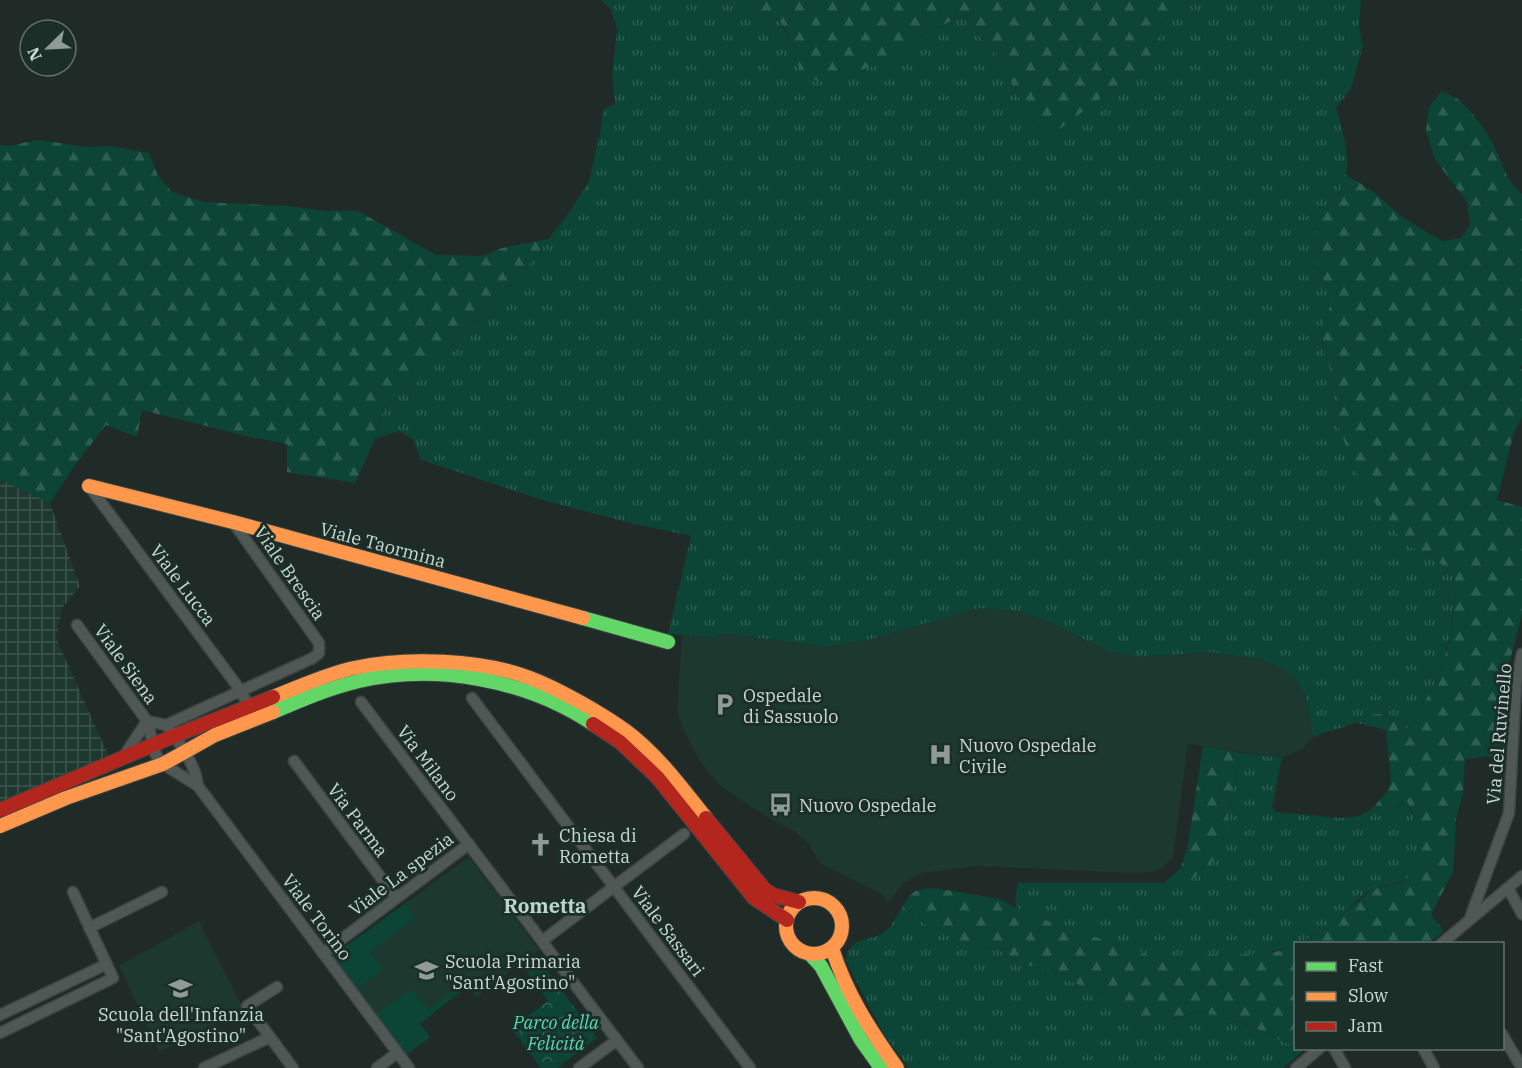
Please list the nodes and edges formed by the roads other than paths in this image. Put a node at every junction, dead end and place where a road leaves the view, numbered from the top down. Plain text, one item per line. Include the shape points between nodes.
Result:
1 (89, 486) joint
2 (233, 522) junction
3 (78, 625) dead end
4 (668, 642) dead end
5 (1522, 654) edge
6 (241, 690) junction
7 (472, 698) dead end
8 (360, 702) dead end
9 (249, 707) junction
10 (147, 722) junction
11 (170, 730) junction
12 (153, 744) junction
13 (184, 752) junction
14 (124, 757) junction
15 (294, 761) dead end
16 (163, 764) junction
17 (198, 786) junction
18 (0, 810) edge
19 (0, 826) edge
20 (684, 834) dead end
21 (469, 844) junction
22 (1522, 876) edge
23 (615, 887) junction
24 (1508, 888) junction
25 (73, 892) dead end
26 (162, 892) dead end
27 (396, 898) junction
28 (799, 902) junction
29 (1522, 914) edge
30 (1470, 918) junction
31 (787, 920) junction
32 (89, 928) junction
33 (542, 941) junction
34 (1447, 942) edge
35 (832, 948) junction
36 (324, 953) junction
37 (810, 954) junction
38 (107, 964) junction
39 (277, 987) dead end
40 (0, 1015) edge
41 (0, 1033) edge
42 (270, 1036) junction
43 (1504, 1036) edge
44 (617, 1040) junction
45 (1318, 1050) edge
46 (1335, 1050) edge
47 (1424, 1050) edge
48 (397, 1053) junction
49 (204, 1068) edge
50 (293, 1068) edge
51 (377, 1068) edge
52 (409, 1068) edge
53 (579, 1068) edge
54 (638, 1068) edge
55 (750, 1068) edge
56 (881, 1068) edge
57 (897, 1068) edge
58 (1296, 1068) edge
59 (1345, 1068) edge
60 (1434, 1068) edge
61 (1522, 1068) edge

1 - 2 main road, Viale Taormina
1 - 6 street, Viale Lucca
2 - 4 main road, Viale Taormina
2 - 6 street, Viale Brescia via 319,644 319,653 312,658
3 - 10 street, Viale Siena
5 - 30 street, Via del Ruvinello via 1516,682 1509,813
6 - 9 street, Viale Lucca
6 - 11 street
7 - 23 street, Viale Sassari
8 - 21 street, Via Milano
9 - 11 main road
9 - 28 main road via 326,676 411,661 472,664 530,678 586,705 627,732 666,769 765,890
10 - 11 street, Viale Siena
10 - 12 street, Viale Siena
10 - 14 street, Viale Siena
11 - 12 main road
11 - 13 street, Viale Torino
12 - 14 main road
12 - 16 street, Viale Siena
13 - 16 main road
13 - 17 street, Viale Torino
13 - 31 main road via 307,697 362,680 414,674 471,677 529,692 580,716 620,742 657,777 754,898
14 - 18 main road
15 - 27 street, Via Parma
16 - 17 street, Viale Torino
16 - 19 main road
17 - 36 street, Viale Torino
20 - 23 street
21 - 27 street, Viale La spezia
21 - 33 street, Via Milano
22 - 24 street
23 - 33 street
23 - 55 street, Viale Sassari
24 - 29 street
24 - 30 street
25 - 32 street
26 - 32 street
27 - 36 street, Viale La spezia
28 - 31 main road
28 - 35 main road via 819,898 837,908 842,931
30 - 34 street
31 - 37 main road via 791,942
32 - 38 street
33 - 44 street, Via Milano
35 - 37 main road
35 - 57 main road via 859,1012
36 - 48 street, Viale Torino
37 - 56 main road
38 - 40 street
38 - 41 street via 113,978
39 - 42 street via 247,1006
42 - 49 street
42 - 50 street
43 - 61 street
44 - 53 street
44 - 54 street, Via Milano
45 - 58 street
46 - 59 street
47 - 60 street
48 - 51 street
48 - 52 street, Viale Torino

